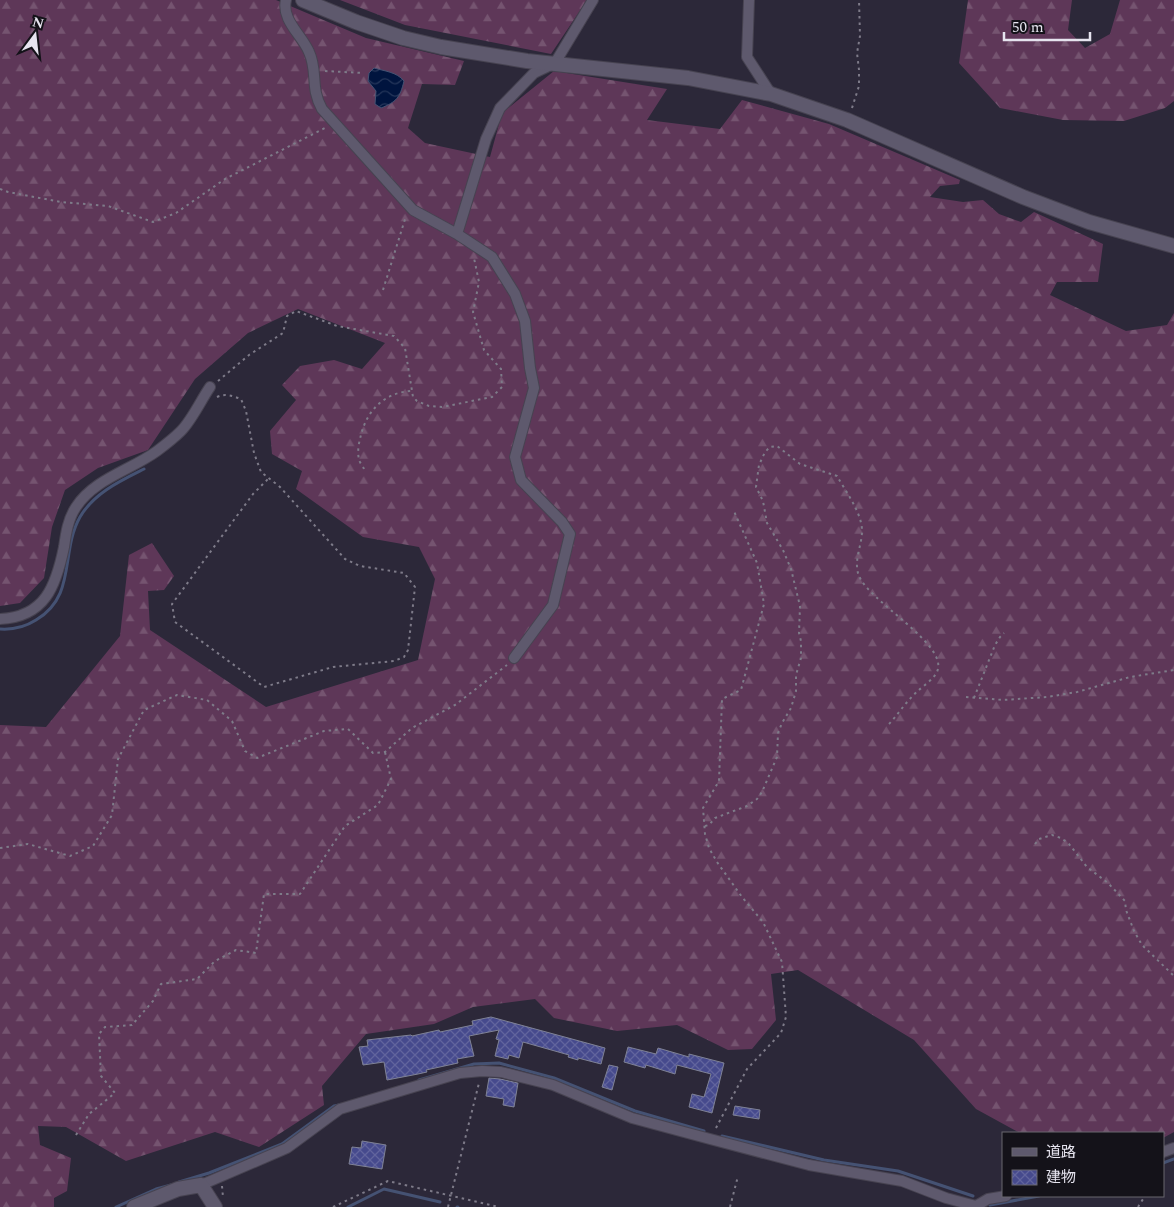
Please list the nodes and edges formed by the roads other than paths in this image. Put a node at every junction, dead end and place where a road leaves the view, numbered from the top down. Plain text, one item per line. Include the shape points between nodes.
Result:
1 (286, 0) edge
2 (303, 0) edge
3 (593, 0) edge
4 (749, 0) edge
5 (555, 63) junction
6 (771, 94) junction
7 (457, 234) junction
8 (1174, 246) edge
9 (210, 387) road end
10 (0, 619) edge
11 (514, 658) road end
12 (201, 1185) junction
13 (1002, 1197) edge
14 (219, 1203) edge
15 (134, 1207) edge

1 - 7 street via 284,9 288,18 310,53 318,102 413,210
2 - 5 street via 356,22 413,40 518,60
3 - 5 street
4 - 6 street via 747,57
5 - 6 street via 688,78
5 - 7 street via 534,74 500,108 486,139
6 - 8 street via 847,120 1072,216
7 - 11 street via 492,257 515,294 525,322 534,388 516,457 521,480 570,534 553,605
9 - 10 street via 182,431 156,452 91,490 76,506 69,520 59,570 48,596 26,614
12 - 13 street via 287,1148 340,1109 460,1074 482,1071 501,1072 553,1085 632,1118 809,1164 902,1181 976,1206 988,1199
12 - 14 street
12 - 15 street via 178,1189

